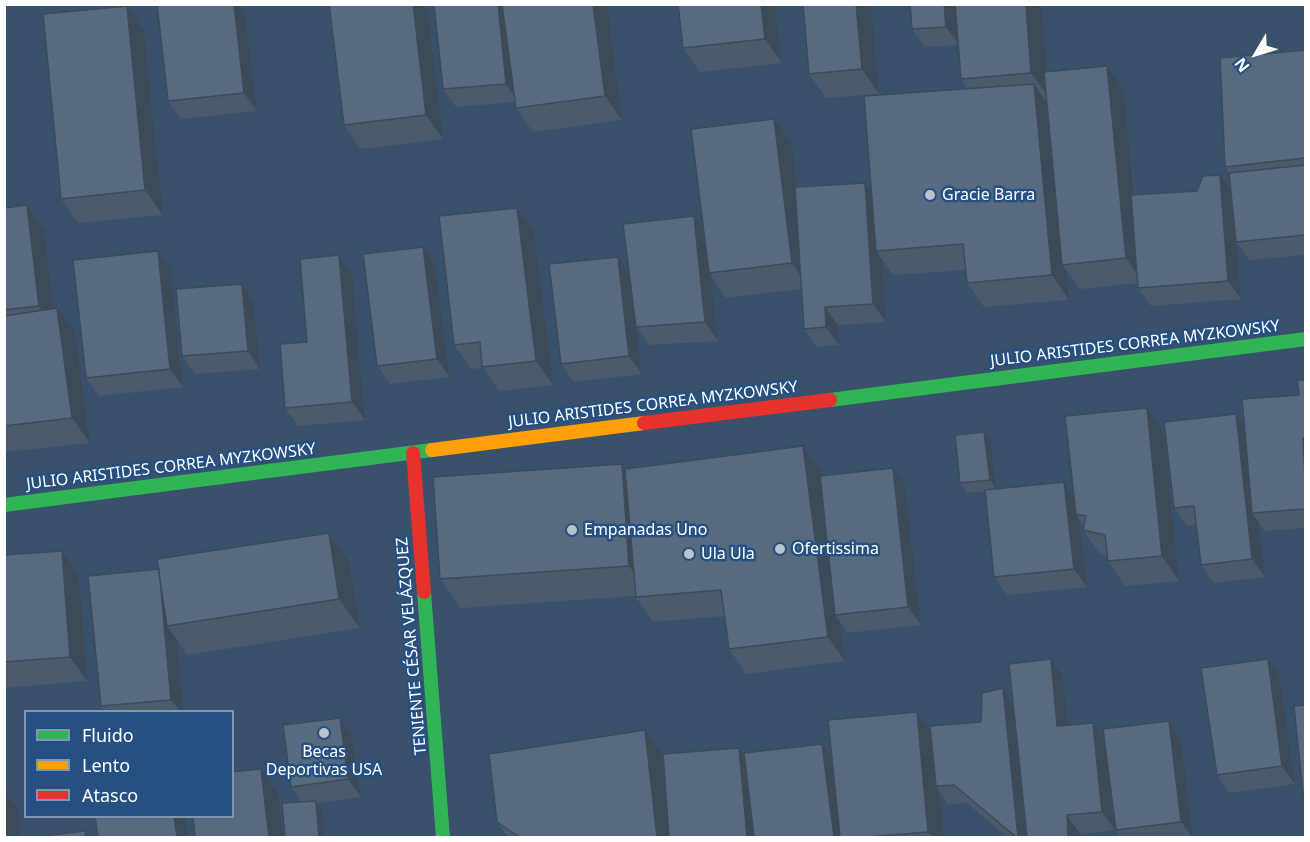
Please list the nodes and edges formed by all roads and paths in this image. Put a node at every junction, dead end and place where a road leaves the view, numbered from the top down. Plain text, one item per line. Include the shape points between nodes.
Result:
1 (1305, 339) edge
2 (413, 453) junction
3 (4, 505) edge
4 (443, 837) edge

1 - 2 main road, JULIO ARISTIDES CORREA MYZKOWSKY
2 - 3 main road, JULIO ARISTIDES CORREA MYZKOWSKY
2 - 4 main road, TENIENTE CÉSAR VELÁZQUEZ

